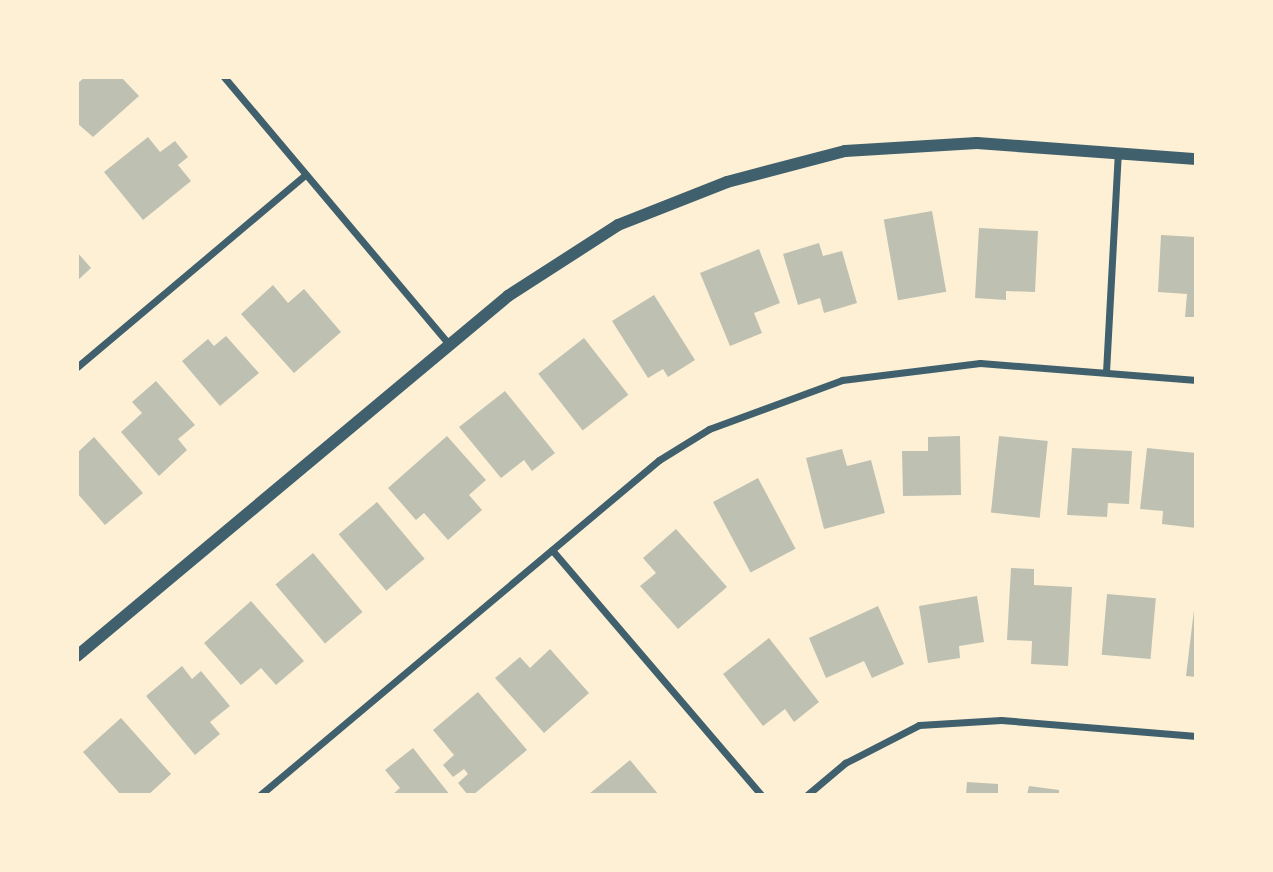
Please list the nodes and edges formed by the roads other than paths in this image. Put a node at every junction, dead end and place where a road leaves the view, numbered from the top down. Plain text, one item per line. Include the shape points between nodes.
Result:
1 (224, 77) edge
2 (1118, 152) junction
3 (1196, 159) edge
4 (306, 174) junction
5 (449, 344) junction
6 (77, 367) edge
7 (1105, 372) junction
8 (1196, 380) edge
9 (552, 551) junction
10 (77, 656) edge
11 (1196, 736) edge
12 (260, 795) edge
13 (761, 795) edge
14 (807, 795) edge

1 - 4 street
2 - 3 street
2 - 5 street via 977,143 845,151 727,182 618,225 508,296
2 - 7 street
4 - 5 street
4 - 6 street
5 - 10 street
7 - 8 street
7 - 9 street via 980,363 823,386 709,429 659,460
9 - 12 street
9 - 13 street
11 - 14 street via 1001,720 919,725 845,763

